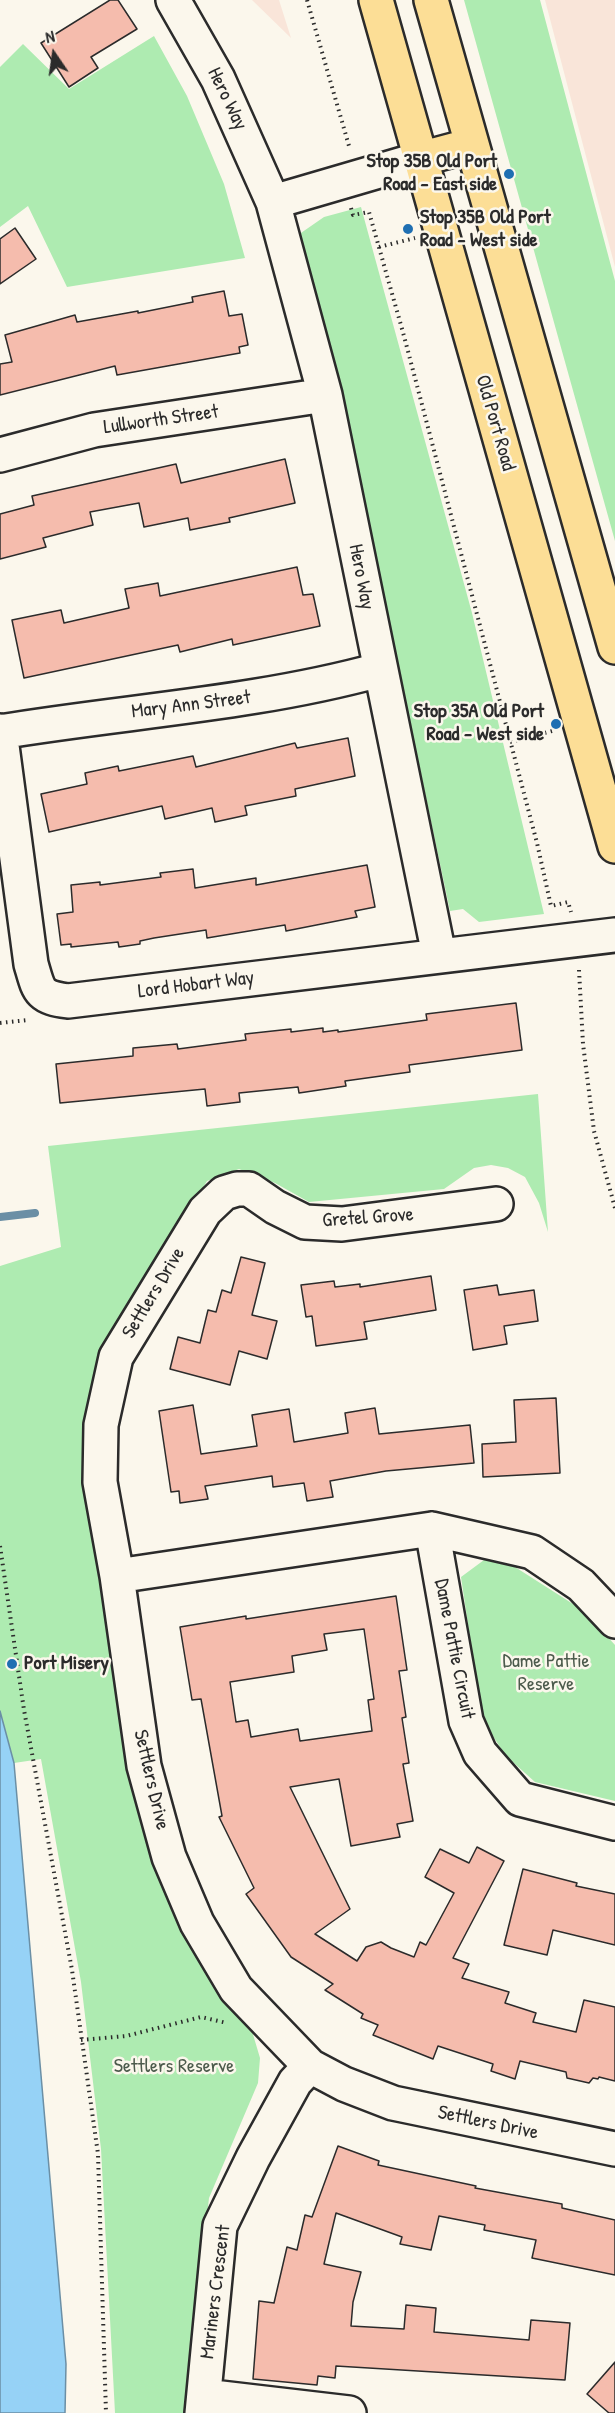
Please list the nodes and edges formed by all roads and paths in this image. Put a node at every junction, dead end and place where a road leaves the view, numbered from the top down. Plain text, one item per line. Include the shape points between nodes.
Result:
1 (173, 0) edge
2 (307, 0) edge
3 (376, 0) edge
4 (431, 0) edge
5 (472, 145) junction
6 (342, 149) dead end
7 (420, 159) junction
8 (348, 198) dead end
9 (273, 202) junction
10 (418, 237) dead end
11 (379, 247) junction
12 (325, 395) junction
13 (0, 455) edge
14 (615, 647) edge
15 (379, 670) junction
16 (555, 730) dead end
17 (0, 732) edge
18 (510, 742) junction
19 (615, 846) edge
20 (571, 914) dead end
21 (615, 935) edge
22 (439, 955) junction
23 (578, 964) dead end
24 (38, 1019) dead end
25 (0, 1023) edge
26 (249, 1189) joint
27 (496, 1204) dead end
28 (615, 1208) edge
29 (432, 1528) junction
30 (0, 1546) edge
31 (117, 1576) junction
32 (615, 1621) edge
33 (615, 1823) edge
34 (230, 2024) dead end
35 (81, 2040) junction
36 (310, 2066) junction
37 (615, 2149) edge
38 (203, 2405) edge
39 (106, 2413) edge
40 (349, 2413) edge

1 - 9 street, Hero Way via 218,79
2 - 6 path via 349,146
3 - 7 main road, Old Port Road
4 - 5 main road
5 - 7 main road
5 - 14 main road
7 - 9 street
7 - 19 main road, Old Port Road
8 - 11 path via 353,215 369,212
9 - 12 street, Hero Way
10 - 11 path
11 - 18 path
12 - 13 street, Lullworth Street via 94,430
12 - 15 street, Hero Way
15 - 17 street, Mary Ann Street via 256,698 82,718
15 - 22 street, Hero Way
16 - 18 path
17 - 22 street, Lord Hobart Way via 31,964 38,988 49,998 68,1001
18 - 20 path via 551,906 568,902
21 - 22 street, Lord Hobart Way
23 - 28 path via 594,1131
24 - 25 path
26 - 27 street, Gretel Grove via 305,1222 342,1224
26 - 31 street, Settlers Drive via 224,1193 205,1211 116,1357 101,1425 100,1482
29 - 31 street
29 - 32 street via 532,1552 581,1585
29 - 33 street, Dame Pattie Circuit via 466,1721 480,1753 520,1799
30 - 35 path
31 - 36 street, Settlers Drive via 144,1766 169,1857 197,1923 236,1989
34 - 35 path via 201,2017 126,2036
35 - 39 path via 98,2154
36 - 37 street, Settlers Drive via 393,2103
36 - 38 street, Mariners Crescent via 295,2082 220,2226
38 - 40 street, Mariners Crescent

